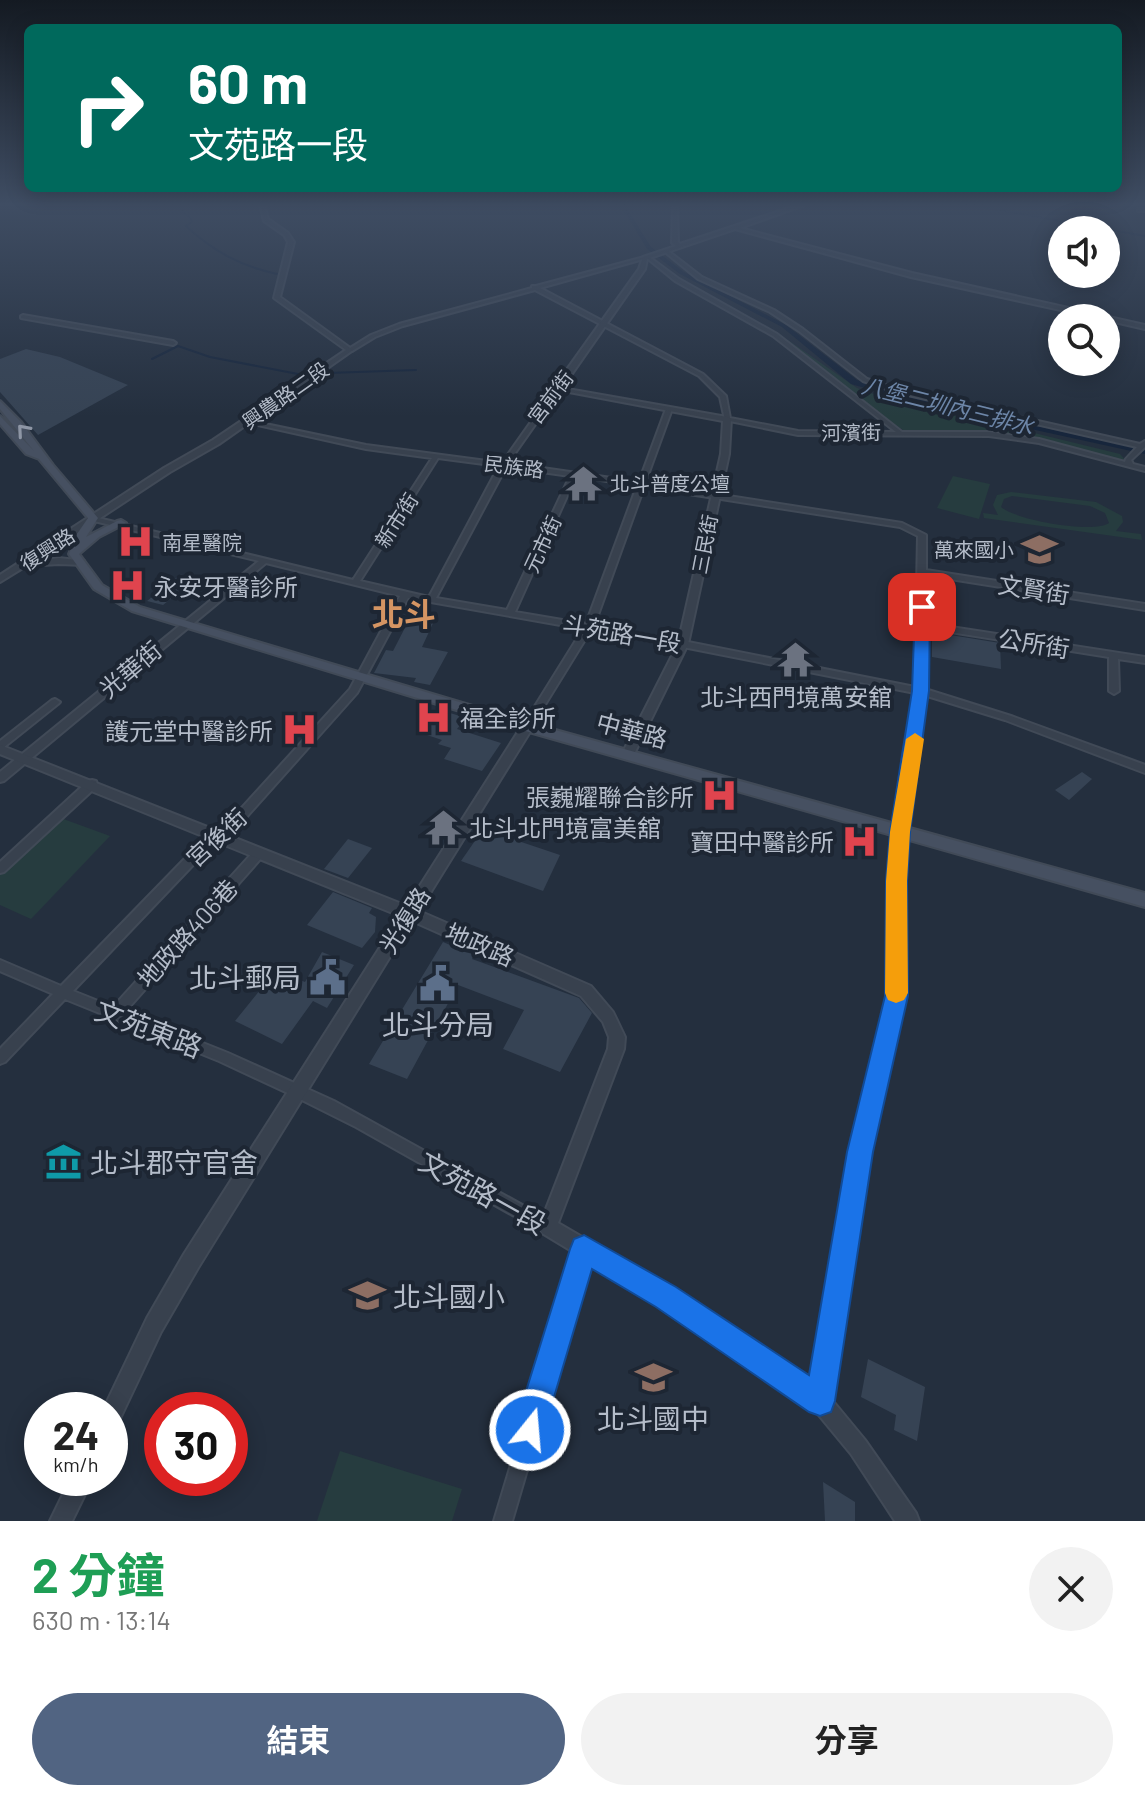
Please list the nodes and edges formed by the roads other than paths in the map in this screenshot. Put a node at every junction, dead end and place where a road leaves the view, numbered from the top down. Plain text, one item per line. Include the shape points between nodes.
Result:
1 (283, 275) edge
2 (580, 275) edge
3 (638, 275) edge
4 (671, 275) edge
5 (696, 275) edge
6 (914, 275) edge
7 (534, 287) junction
8 (1048, 305) edge
9 (23, 317) dead end
10 (1120, 321) edge
11 (604, 323) junction
12 (1145, 327) edge
13 (173, 343) dead end
14 (350, 350) junction
15 (557, 389) junction
16 (1, 406) edge
17 (669, 409) junction
18 (0, 419) edge
19 (727, 419) junction
20 (248, 421) junction
21 (899, 431) junction
22 (1142, 445) edge
23 (42, 457) junction
24 (436, 457) junction
25 (1129, 463) junction
26 (503, 464) junction
27 (1145, 469) edge
28 (574, 474) junction
29 (641, 484) junction
30 (714, 495) junction
31 (93, 518) junction
32 (121, 523) junction
33 (77, 557) junction
34 (263, 562) junction
35 (22, 565) junction
36 (923, 572) junction
37 (0, 579) edge
38 (355, 583) junction
39 (405, 595) junction
40 (431, 600) junction
41 (1145, 607) edge
42 (510, 614) junction
43 (185, 623) junction
44 (922, 625) junction
45 (589, 627) junction
46 (683, 644) junction
47 (1113, 655) junction
48 (1145, 660) edge
49 (363, 677) junction
50 (920, 691) junction
51 (1114, 691) dead end
52 (55, 702) dead end
53 (527, 727) junction
54 (0, 747) edge
55 (628, 754) junction
56 (24, 758) junction
57 (1145, 769) edge
58 (0, 778) edge
59 (92, 784) junction
60 (900, 832) junction
61 (222, 837) junction
62 (259, 853) junction
63 (0, 869) edge
64 (1145, 900) edge
65 (408, 913) junction
66 (0, 965) edge
67 (61, 993) junction
68 (116, 1013) junction
69 (0, 1058) edge
70 (299, 1090) junction
71 (548, 1227) junction
72 (584, 1249) junction
73 (122, 1392) edge
74 (820, 1401) junction
75 (73, 1496) edge
76 (61, 1521) edge
77 (503, 1521) edge
78 (908, 1521) edge

1 - 14 street, 興農路二段 via 277,298
2 - 7 street
3 - 11 street, 宮前街
4 - 21 street via 775,335
5 - 22 street via 772,311 865,380
6 - 8 street
7 - 11 street, 三民街
7 - 14 street via 401,325
9 - 13 street
10 - 12 street
11 - 15 street, 宮前街
11 - 19 street, 三民街 via 701,375 723,396
14 - 20 street, 興農路二段
15 - 17 street, 河濱街
15 - 26 street, 宮前街
23 -> 16 main road
17 - 19 street, 河濱街
17 - 29 street, 光復路
18 - 23 main road via 29,452
19 - 21 street, 河濱街 via 798,433
19 - 30 street, 三民街
20 - 24 street, 民族路
20 - 31 street, 興農路二段
21 - 25 street, 河濱街 via 989,434
22 - 25 street
23 - 31 main road
24 - 26 street, 民族路
24 - 38 street, 新市街
25 - 27 street, 河濱街
26 - 28 street, 民族路
26 - 40 street, 宮前街
28 - 29 street, 民族路
28 - 42 street, 元市街
29 - 30 street, 民族路
29 - 45 street, 光復路
30 - 36 street, 民族路 via 902,525 922,535
30 - 46 street, 三民街
31 - 32 street, 斗苑路一段
31 - 33 main road
31 - 35 street, 復興路
32 - 33 main road via 95,535
32 - 34 street, 斗苑路一段
33 - 35 street
33 - 43 main road, 中華路 via 98,587 136,609
34 - 38 street, 斗苑路一段
34 - 43 street, 光華街
35 - 37 street, 復興路
36 - 41 street, 文賢街
36 - 44 street
38 - 39 street, 斗苑路一段
39 - 40 street, 斗苑路一段
39 - 49 street, 宮後街
40 - 42 street, 斗苑路一段
42 - 45 street, 斗苑路一段
43 - 49 main road, 中華路
43 - 56 street, 光華街
44 - 47 street, 公所街
44 - 50 street
45 - 46 street, 斗苑路一段
45 - 53 street, 光復路
46 - 50 street, 斗苑路一段
46 - 55 street, 三民街
47 - 48 street, 公所街
47 - 51 street
49 - 53 main road, 中華路
49 - 61 street, 宮後街
50 - 57 street, 斗苑路一段
50 - 60 street
52 - 54 street
53 - 55 main road, 中華路
53 - 65 street, 光復路
54 - 56 street, 地政路
55 - 60 main road, 中華路
56 - 58 street, 光華街
56 - 59 street, 地政路
59 - 61 street, 地政路
59 - 63 street
60 - 64 main road, 中華路
60 - 74 street via 896,996 860,1152
61 - 62 street, 地政路
61 - 67 street, 宮後街 via 207,843
62 - 65 street, 地政路
62 - 68 street, 地政路406巷
65 - 70 street, 光復路
65 - 71 street, 地政路 via 586,991 617,1037
66 - 67 street, 文苑東路
67 - 68 street, 文苑東路
67 - 69 street, 宮後街
68 - 70 street, 文苑東路
70 - 71 street, 文苑路一段
70 - 73 street, 光復路 via 191,1261
71 - 72 street, 文苑路一段
72 - 74 street, 文苑路一段 via 666,1297
72 - 77 street
74 - 78 street, 文苑路一段
75 - 76 street

